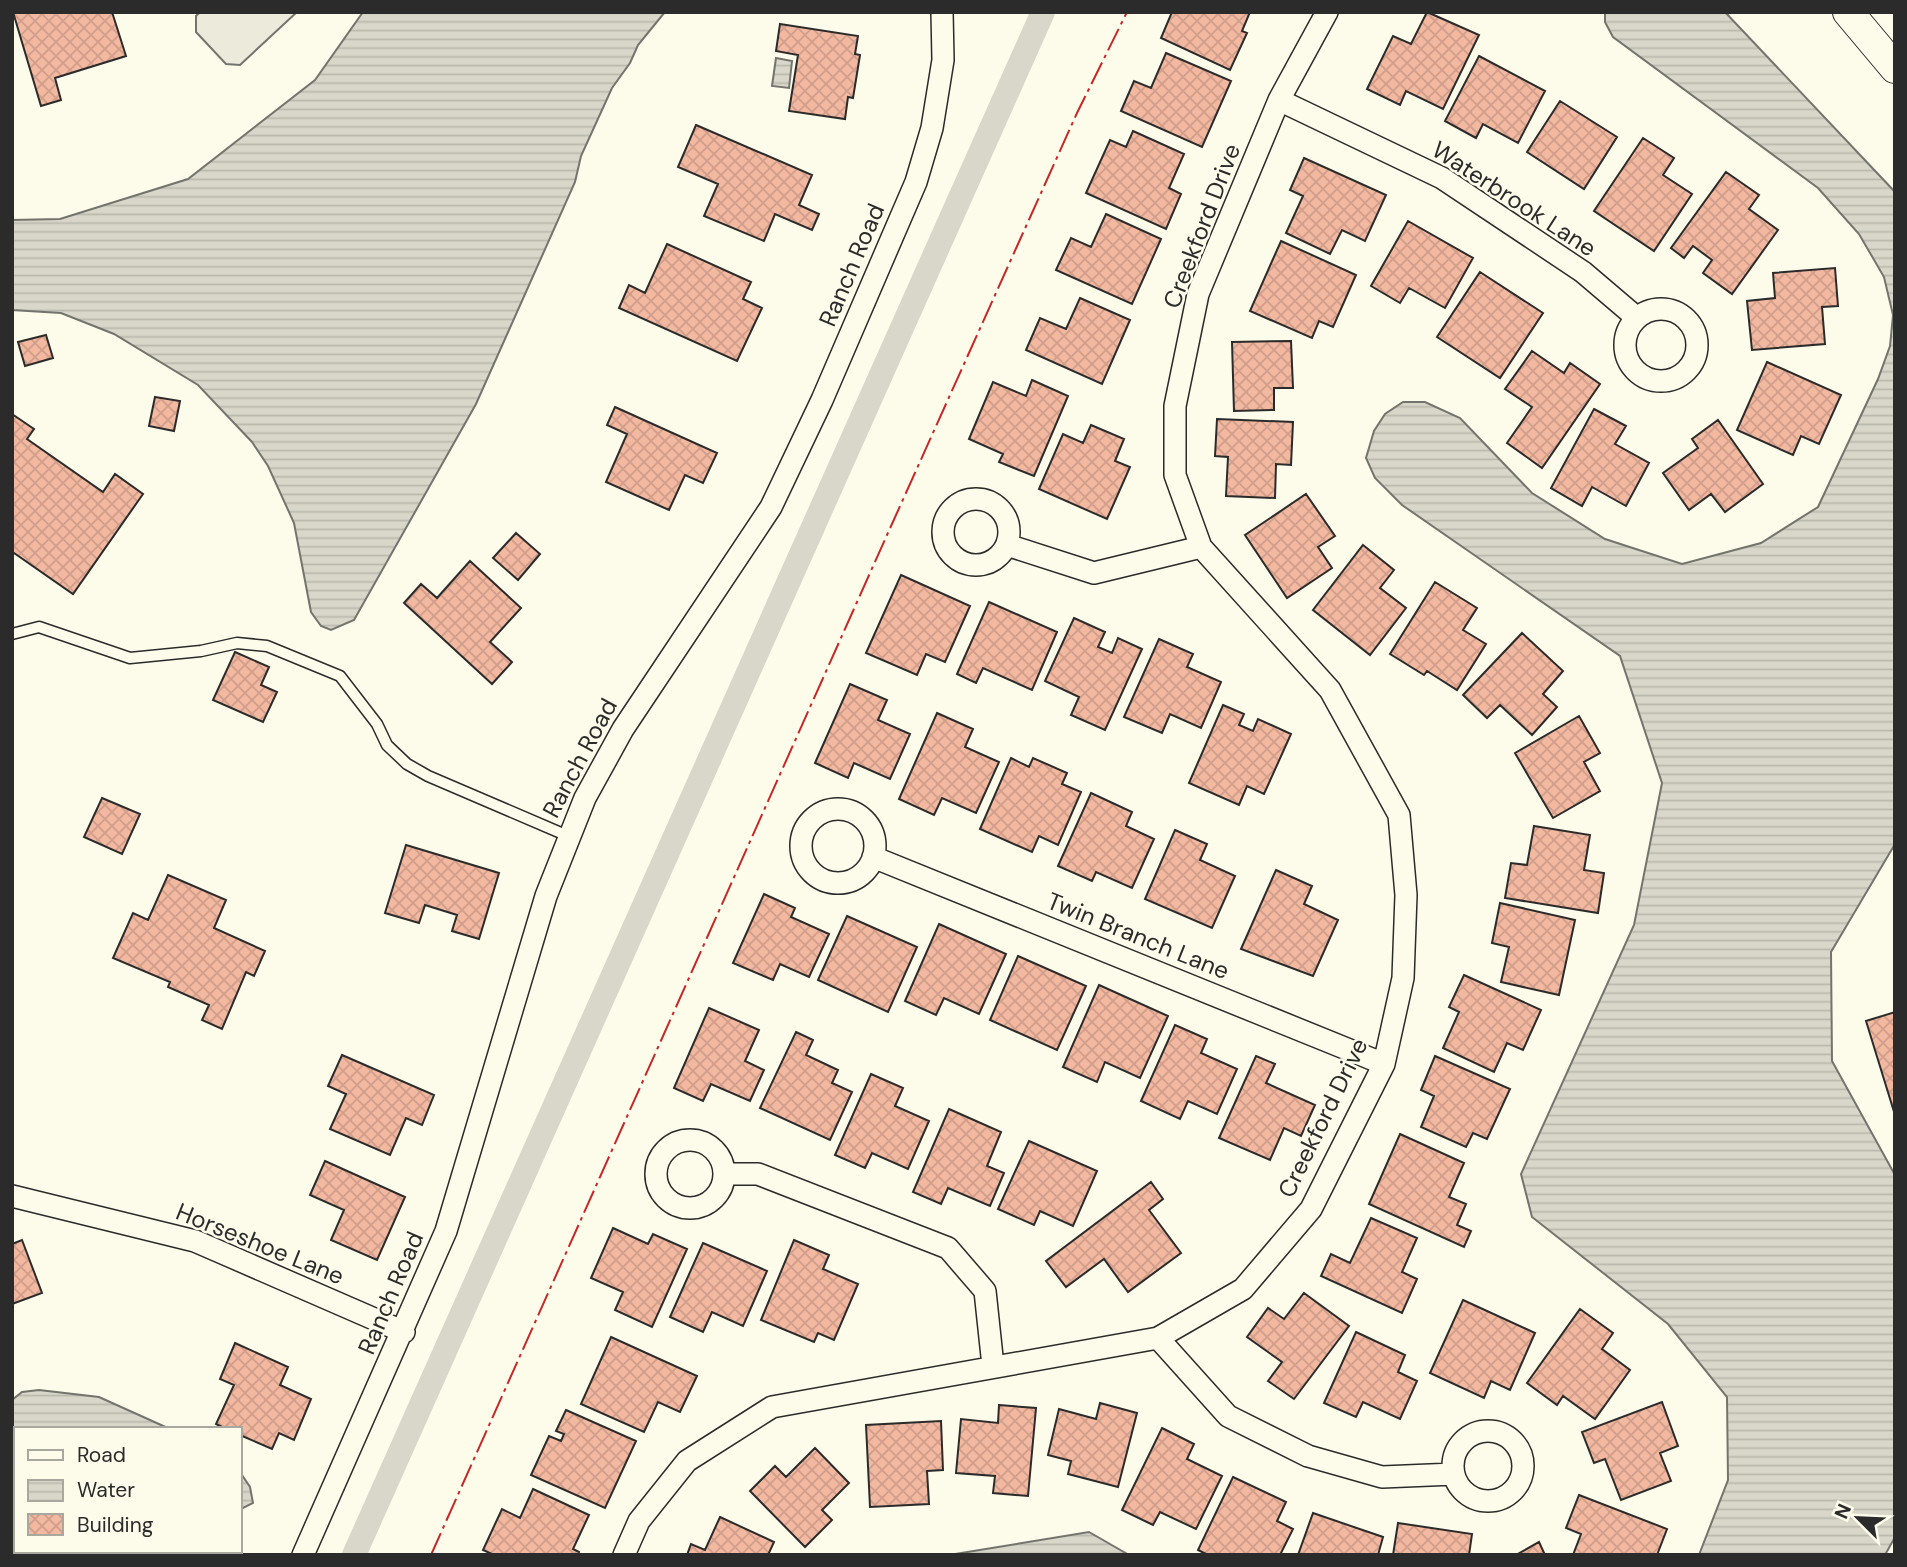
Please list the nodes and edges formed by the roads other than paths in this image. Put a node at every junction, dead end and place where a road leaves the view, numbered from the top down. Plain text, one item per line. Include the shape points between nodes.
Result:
1 (943, 12) edge
2 (1328, 12) edge
3 (1848, 12) edge
4 (1895, 68) edge
5 (1279, 100) junction
6 (1637, 318) dead end
7 (1007, 545) dead end
8 (1200, 547) junction
9 (12, 634) edge
10 (568, 836) junction
11 (873, 857) dead end
12 (1384, 1064) junction
13 (724, 1174) dead end
14 (12, 1196) edge
15 (404, 1332) junction
16 (1158, 1338) junction
17 (993, 1366) junction
18 (1454, 1474) dead end
19 (303, 1555) edge
20 (624, 1555) edge

1 - 10 street, Ranch Road via 943,60 932,128 916,182 792,468 771,507 623,729
2 - 5 street, Creekford Drive
3 - 4 main road
5 - 6 street, Waterbrook Lane via 1442,178 1583,272
5 - 8 street, Creekford Drive via 1198,294 1175,406 1175,475
7 - 8 street via 1094,573
8 - 12 street, Creekford Drive via 1330,690 1399,814 1406,895 1404,978
9 - 10 lane via 39,627 130,658 237,643 267,646 340,676 377,724 387,745 407,764
10 - 15 street, Ranch Road via 446,1231
11 - 12 street, Twin Branch Lane
12 - 16 street, Creekford Drive via 1311,1209 1243,1289
13 - 17 street via 758,1174 948,1248 985,1291
14 - 15 street, Horseshoe Lane via 195,1241
15 - 19 street, Ranch Road
16 - 17 street, Creekford Drive
16 - 18 street via 1228,1416 1308,1456 1382,1477
17 - 20 street, Creekford Drive via 772,1407 687,1461 639,1521

